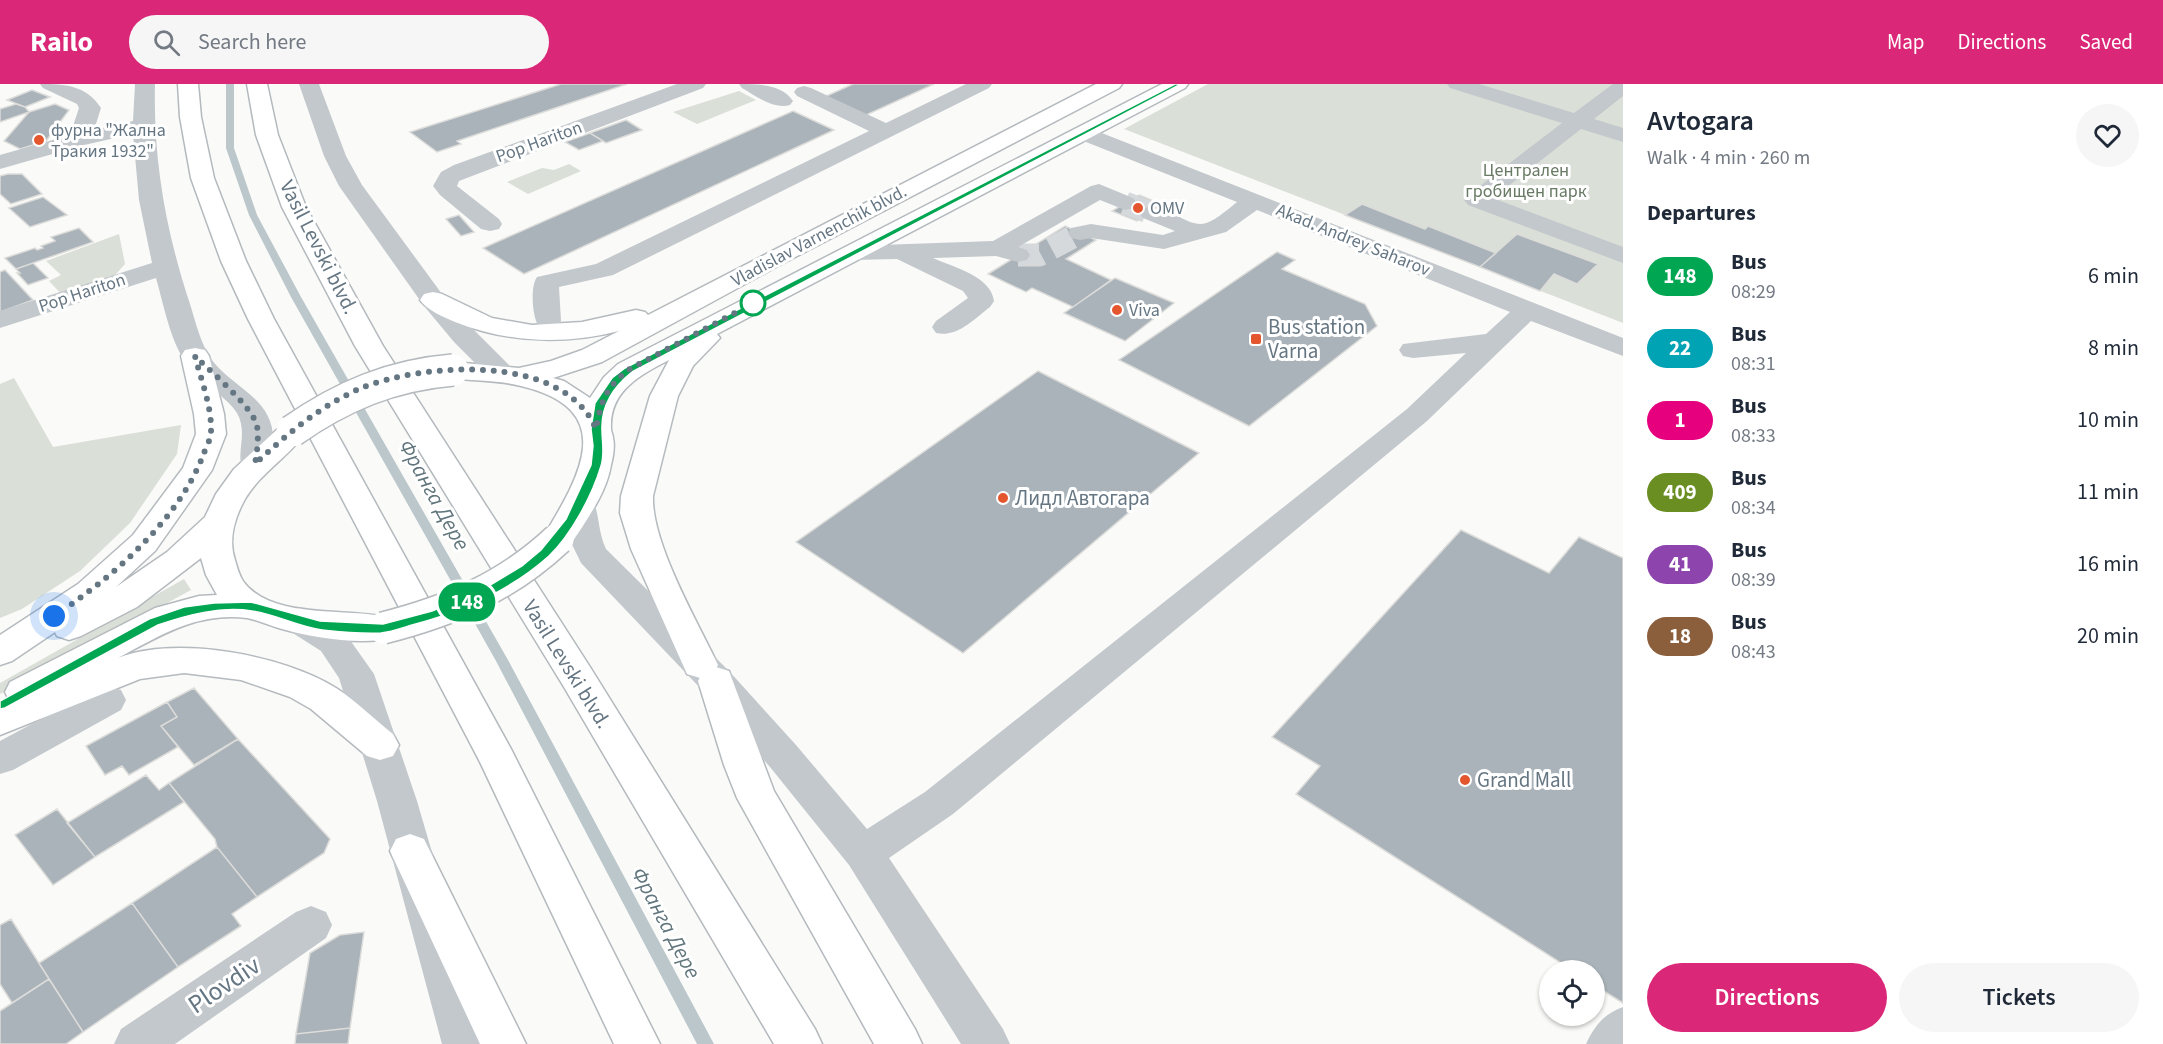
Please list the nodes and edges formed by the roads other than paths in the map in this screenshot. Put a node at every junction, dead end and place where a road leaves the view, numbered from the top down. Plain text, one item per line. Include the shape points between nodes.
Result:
1 (50, 84) edge
2 (145, 84) edge
3 (188, 84) edge
4 (257, 84) edge
5 (309, 84) edge
6 (696, 84) edge
7 (749, 84) edge
8 (982, 84) edge
9 (1112, 84) edge
10 (1178, 84) edge
11 (1457, 84) edge
12 (1623, 86) edge
13 (804, 92) dead end
14 (783, 101) dead end
15 (1578, 120) junction
16 (142, 126) junction
17 (886, 131) junction
18 (1084, 133) junction
19 (1623, 135) edge
20 (80, 139) junction
21 (0, 162) edge
22 (1255, 201) junction
23 (1125, 203) tunnel mouth
24 (1151, 213) tunnel mouth
25 (490, 225) dead end
26 (1198, 232) junction
27 (1080, 233) tunnel mouth
28 (900, 251) junction
29 (852, 253) junction
30 (1623, 256) edge
31 (165, 267) junction
32 (433, 300) junction
33 (698, 300) junction
34 (1527, 310) junction
35 (730, 316) junction
36 (0, 320) edge
37 (548, 321) dead end
38 (945, 327) dead end
39 (1492, 342) junction
40 (1623, 348) edge
41 (1413, 350) dead end
42 (195, 356) junction
43 (511, 374) junction
44 (596, 429) junction
45 (255, 464) junction
46 (580, 504) junction
47 (217, 524) junction
48 (251, 606) junction
49 (300, 621) junction
50 (0, 652) edge
51 (0, 662) edge
52 (708, 673) junction
53 (108, 700) dead end
54 (0, 704) edge
55 (0, 721) edge
56 (380, 746) junction
57 (0, 759) edge
58 (410, 851) junction
59 (863, 853) junction
60 (311, 925) dead end
61 (1623, 1028) edge
62 (137, 1044) edge
63 (465, 1044) edge
64 (503, 1044) edge
65 (637, 1044) edge
66 (799, 1044) edge
67 (899, 1044) edge
68 (987, 1044) edge
69 (1609, 1044) edge

1 - 20 street via 85,100 90,108
2 - 16 street
3 - 65 main road via 198,168 233,260 498,760
4 - 66 main road, Vasil Levski blvd. via 267,135 294,207 369,346 577,677
5 - 32 street via 335,156 351,186
6 - 25 street, Pop Hariton via 449,177 448,190
7 - 14 street
8 - 17 street
9 - 33 main road, Vladislav Varnenchik blvd.
10 - 18 main road, Vladislav Varnenchik blvd.
11 - 15 street
12 - 15 street
13 - 17 street
15 - 19 street
15 - 30 street via 1476,200
16 - 20 street
16 - 31 street via 151,201
17 - 37 street via 604,270 546,282
18 - 22 street, Akad. Andrey Saharov
18 - 29 main road, Vladislav Varnenchik blvd.
20 - 21 street
22 - 26 street via 1217,227
22 - 34 street, Akad. Andrey Saharov
23 - 28 street via 1099,191 1008,252
24 - 26 street
26 - 27 street via 1164,242 1090,231
28 - 29 street
28 - 38 street via 980,293 981,301
29 - 35 main road, Vladislav Varnenchik blvd.
31 - 36 street, Pop Hariton
31 - 42 street
32 - 33 main road via 479,324 546,334 607,327
32 - 43 street via 464,336
33 - 43 main road, Vladislav Varnenchik blvd. via 592,356 559,368
34 - 39 street
34 - 40 street, Akad. Andrey Saharov
35 - 44 main road, Vladislav Varnenchik blvd. via 616,380 600,403
35 - 52 main road via 693,349 671,379 637,496 641,533
39 - 41 street
39 - 59 street via 1417,415 939,803
42 - 45 street via 254,418 258,439
42 - 50 main road via 210,414 211,434 197,471 136,550 90,592
43 - 44 main road via 545,383 576,400 590,414
43 - 45 main road, bridge via 416,372 378,382 334,402 292,431
44 - 46 main road, Vladislav Varnenchik blvd. via 597,465
45 - 47 main road via 224,506
46 - 49 main road, Vladislav Varnenchik blvd., bridge via 558,539 526,568 481,596 435,615 383,628
46 - 52 street via 583,534 593,555
47 - 48 main road via 216,562 235,596
47 - 51 main road via 179,560 125,598
48 - 49 main road, Vladislav Varnenchik blvd.
48 - 54 main road via 199,608 153,622
49 - 56 street via 344,654 356,674
52 - 59 street
52 - 67 main road via 757,798
53 - 57 street
55 - 56 main road via 135,666 184,660 243,667 303,687 324,699
56 - 58 street
58 - 63 street
58 - 64 main road
59 - 68 street
60 - 62 street, Plovdiv
61 - 69 street

